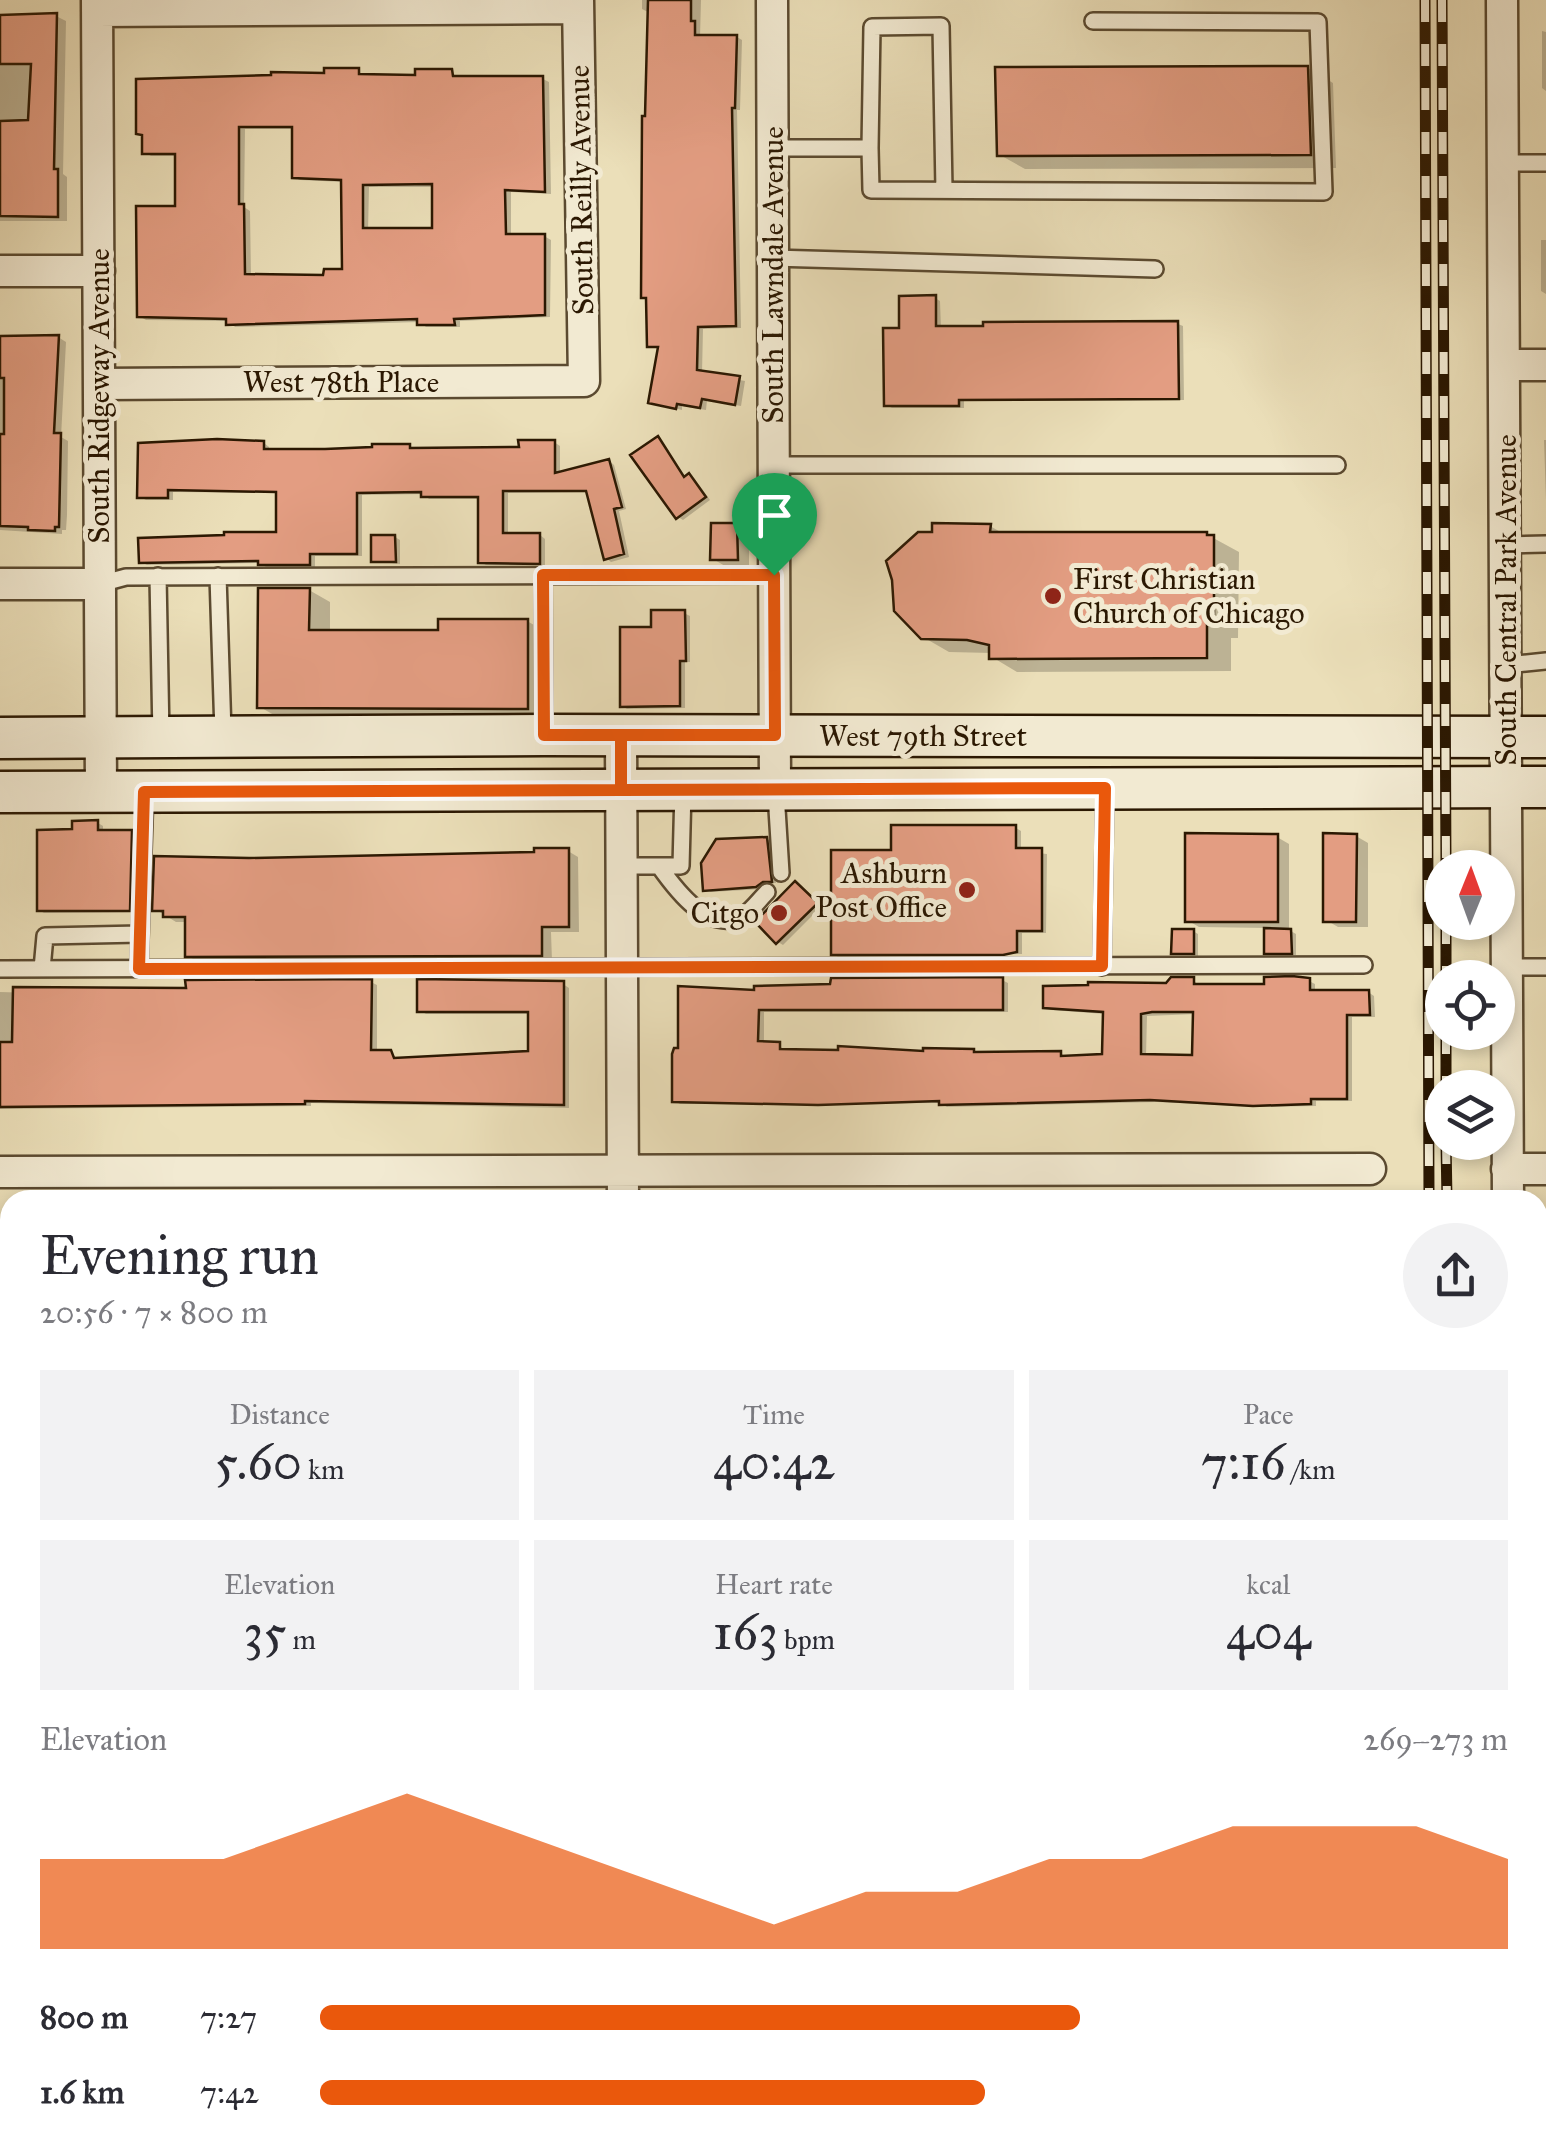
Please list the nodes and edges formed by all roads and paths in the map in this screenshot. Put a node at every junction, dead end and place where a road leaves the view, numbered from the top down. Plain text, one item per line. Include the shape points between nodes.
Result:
1 (772, 0) edge
2 (1502, 0) edge
3 (578, 4) edge
4 (97, 5) edge
5 (1093, 21) dead end
6 (772, 148) junction
7 (870, 148) junction
8 (1503, 163) junction
9 (1546, 163) edge
10 (944, 190) junction
11 (773, 258) junction
12 (1155, 269) dead end
13 (0, 271) edge
14 (98, 271) junction
15 (1504, 366) junction
16 (1546, 366) edge
17 (584, 380) joint
18 (99, 384) junction
19 (774, 465) junction
20 (1337, 466) dead end
21 (1546, 544) edge
22 (1505, 545) junction
23 (543, 575) junction
24 (774, 575) junction
25 (158, 576) junction
26 (218, 576) junction
27 (0, 584) edge
28 (100, 584) junction
29 (1546, 661) edge
30 (1506, 666) junction
31 (544, 735) junction
32 (621, 735) junction
33 (775, 735) junction
34 (161, 737) junction
35 (223, 737) junction
36 (1526, 737) edge
37 (0, 738) edge
38 (101, 738) junction
39 (1526, 787) edge
40 (1105, 788) junction
41 (683, 789) junction
42 (621, 790) junction
43 (776, 790) junction
44 (0, 792) edge
45 (101, 792) junction
46 (144, 792) junction
47 (622, 866) junction
48 (659, 866) junction
49 (780, 874) dead end
50 (767, 892) dead end
51 (140, 934) junction
52 (1508, 960) edge
53 (1102, 966) junction
54 (1364, 966) dead end
55 (1515, 966) edge
56 (1546, 966) edge
57 (0, 969) edge
58 (42, 969) junction
59 (139, 969) junction
60 (622, 969) junction
61 (1507, 1050) edge
62 (1370, 1169) dead end
63 (1508, 1169) junction
64 (1546, 1169) edge
65 (0, 1172) edge
66 (623, 1185) edge
67 (1508, 1190) edge

1 - 6 street, South Lawndale Avenue
2 - 8 street, South Central Park Avenue
3 - 4 street
3 - 17 street, South Reilly Avenue
4 - 14 street, South Ridgeway Avenue
5 - 10 lane via 1318,22 1324,192
6 - 7 lane
6 - 11 street, South Lawndale Avenue
7 - 10 lane via 870,190
7 - 10 lane via 872,27 941,26
8 - 9 lane
8 - 15 street, South Central Park Avenue
11 - 12 lane
11 - 19 street, South Lawndale Avenue
13 - 14 street
14 - 18 street, South Ridgeway Avenue
15 - 16 street
15 - 22 street, South Central Park Avenue
17 - 18 street, West 78th Place
18 - 28 street, South Ridgeway Avenue
19 - 20 lane
19 - 24 street, South Lawndale Avenue
21 - 22 lane
22 - 30 street, South Central Park Avenue
23 - 24 lane
23 - 26 lane
23 - 31 lane
24 - 33 street, South Lawndale Avenue
25 - 26 lane
25 - 28 lane
25 - 34 lane
26 - 35 lane
27 - 28 street
28 - 38 street, South Ridgeway Avenue
29 - 30 lane
30 - 36 street, South Central Park Avenue
31 - 32 main road, West 79th Street
31 - 35 main road, West 79th Street
32 - 33 main road, West 79th Street
32 - 42 street
33 - 36 main road, West 79th Street
33 - 43 street, South Lawndale Avenue
34 - 35 main road, West 79th Street
34 - 38 main road, West 79th Street
36 - 39 street, South Central Park Avenue
37 - 38 main road, West 79th Street
38 - 45 street, South Ridgeway Avenue
39 - 40 main road, West 79th Street
39 - 52 street, South Central Park Avenue
40 - 43 main road, West 79th Street
40 - 53 lane
41 - 42 main road, West 79th Street
41 - 43 main road, West 79th Street
41 - 48 lane via 681,866
42 - 46 main road, West 79th Street
42 - 47 street
43 - 49 lane
44 - 45 main road, West 79th Street
45 - 46 main road, West 79th Street
46 - 51 lane
47 - 48 lane
47 - 60 street
48 - 50 lane via 704,914 726,920 744,915
51 - 58 lane via 46,936
51 - 59 lane
53 - 54 lane
53 - 60 lane
55 - 56 lane
57 - 58 lane
58 - 59 lane
59 - 60 lane
60 - 66 street
61 - 63 street, South Central Park Avenue
62 - 66 street
63 - 64 street
63 - 67 street, South Central Park Avenue
65 - 66 street

